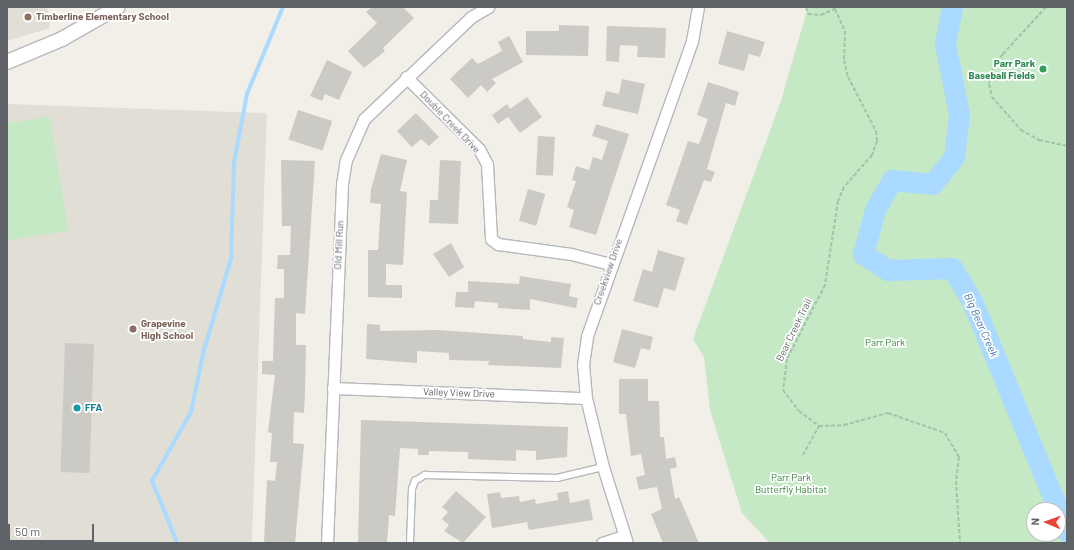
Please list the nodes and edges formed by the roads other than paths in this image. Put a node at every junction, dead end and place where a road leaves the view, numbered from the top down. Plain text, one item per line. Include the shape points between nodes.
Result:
1 (488, 7) edge
2 (698, 7) edge
3 (113, 9) edge
4 (7, 62) edge
5 (406, 77) junction
6 (610, 264) junction
7 (333, 388) junction
8 (586, 398) junction
9 (603, 467) junction
10 (625, 540) edge
11 (327, 543) edge
12 (410, 543) edge
13 (602, 543) edge

1 - 5 street, Old Mill Run via 472,17
2 - 6 street, Creekview Drive via 692,41
3 - 4 street via 62,39
5 - 6 street, Double Creek Drive via 479,149 488,164 491,239 498,244 571,254
5 - 7 street, Old Mill Run via 364,119 346,160 342,184
6 - 8 street, Creekview Drive via 587,336 583,365
7 - 8 street, Valley View Drive
7 - 11 street, Old Mill Run
8 - 9 street, Creekview Drive
9 - 10 street, Creekview Drive
9 - 12 lane via 557,478 425,475 415,481 412,489
10 - 13 street

